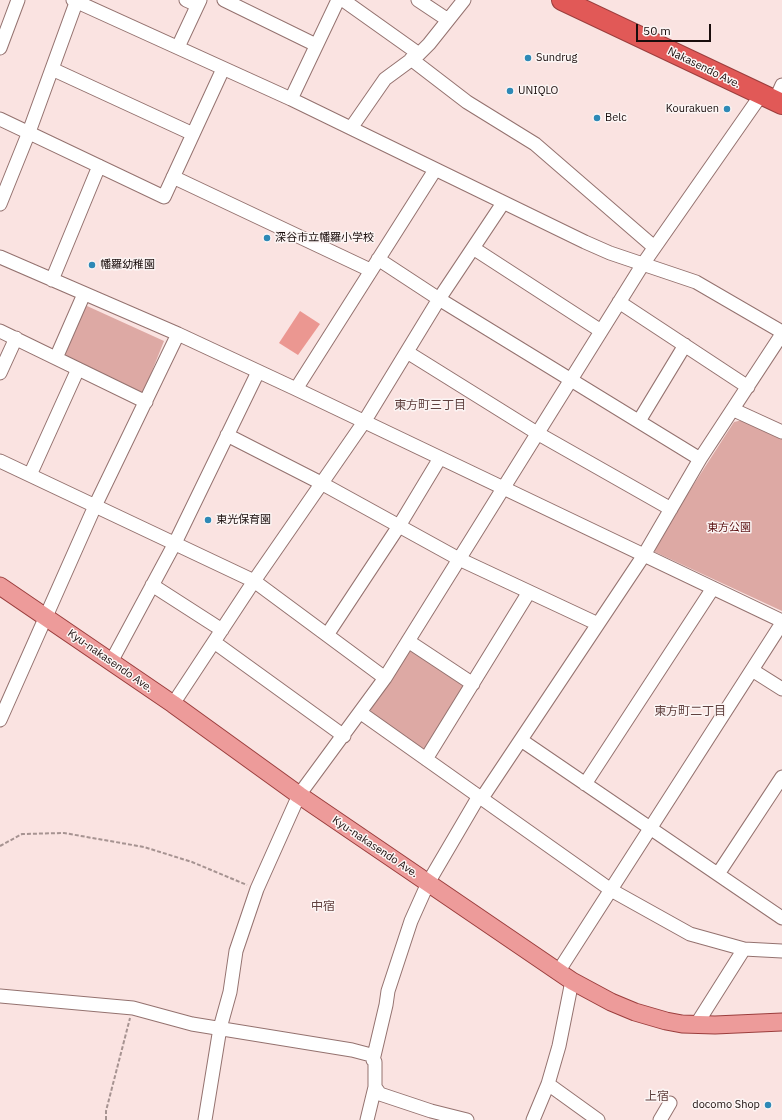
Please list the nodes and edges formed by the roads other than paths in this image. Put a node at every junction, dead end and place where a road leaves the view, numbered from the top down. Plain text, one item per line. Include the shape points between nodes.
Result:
1 (18, 0) edge
2 (76, 0) edge
3 (224, 0) edge
4 (338, 0) edge
5 (418, 0) edge
6 (464, 0) edge
7 (562, 0) edge
8 (195, 2) edge
9 (350, 2) edge
10 (448, 20) junction
11 (316, 45) junction
12 (178, 47) junction
13 (0, 48) edge
14 (415, 56) junction
15 (52, 69) junction
16 (223, 69) junction
17 (775, 96) edge
18 (290, 99) junction
19 (0, 119) edge
20 (351, 128) junction
21 (29, 132) junction
22 (193, 134) junction
23 (99, 166) junction
24 (435, 170) junction
25 (173, 177) junction
26 (503, 203) junction
27 (0, 204) edge
28 (474, 248) junction
29 (654, 248) junction
30 (0, 257) edge
31 (378, 259) junction
32 (643, 264) junction
33 (370, 270) junction
34 (52, 280) junction
35 (84, 294) junction
36 (439, 299) junction
37 (619, 302) junction
38 (0, 331) edge
39 (601, 331) junction
40 (782, 333) edge
41 (178, 334) junction
42 (16, 338) junction
43 (685, 345) junction
44 (407, 352) junction
45 (56, 358) junction
46 (78, 369) junction
47 (258, 372) junction
48 (0, 373) edge
49 (571, 379) junction
50 (748, 386) junction
51 (296, 389) junction
52 (146, 402) junction
53 (734, 410) junction
54 (639, 421) junction
55 (364, 422) junction
56 (782, 432) edge
57 (537, 433) junction
58 (227, 436) junction
59 (440, 458) junction
60 (700, 459) junction
61 (0, 461) edge
62 (30, 476) junction
63 (321, 484) junction
64 (503, 488) junction
65 (95, 506) junction
66 (671, 509) junction
67 (398, 526) junction
68 (175, 543) junction
69 (644, 555) junction
70 (459, 559) junction
71 (254, 581) junction
72 (152, 585) junction
73 (0, 586) edge
74 (713, 588) junction
75 (529, 592) junction
76 (46, 617) junction
77 (782, 622) edge
78 (598, 624) junction
79 (222, 630) junction
80 (327, 635) junction
81 (408, 641) junction
82 (214, 642) junction
83 (111, 662) junction
84 (752, 670) junction
85 (386, 678) junction
86 (473, 684) junction
87 (782, 689) edge
88 (173, 704) junction
89 (361, 714) junction
90 (0, 720) edge
91 (344, 736) junction
92 (521, 740) junction
93 (426, 759) junction
94 (782, 777) edge
95 (585, 784) junction
96 (299, 795) junction
97 (481, 797) junction
98 (650, 828) junction
99 (718, 874) junction
100 (428, 883) junction
101 (611, 890) junction
102 (782, 918) edge
103 (744, 949) junction
104 (782, 951) edge
105 (565, 976) junction
106 (0, 996) edge
107 (782, 1022) edge
108 (696, 1025) junction
109 (220, 1028) junction
110 (373, 1060) junction
111 (548, 1084) junction
112 (375, 1086) junction
113 (670, 1103) dead end
114 (582, 1115) edge
115 (205, 1120) edge
116 (367, 1120) edge
117 (468, 1120) edge
118 (533, 1120) edge
119 (598, 1120) edge
120 (660, 1120) edge

1 - 13 street
2 - 12 street
2 - 15 street
3 - 11 street
4 - 11 street
5 - 10 street
6 - 10 street
7 - 17 highway, Nakasendo Ave.
8 - 12 street
9 - 14 street
10 - 14 street
11 - 18 street
12 - 16 street
14 - 20 street via 385,79
14 - 29 street via 467,102 535,144
15 - 21 street
15 - 22 street
16 - 18 street
16 - 22 street
17 - 29 street
18 - 20 street
19 - 21 street
20 - 24 street
21 - 23 street
21 - 27 street
22 - 25 street
23 - 25 street via 164,197
23 - 34 street
24 - 26 street
24 - 31 street
25 - 33 street
26 - 28 street
26 - 32 street via 585,242
28 - 36 street
28 - 39 street
29 - 32 street
30 - 34 street
31 - 33 street
31 - 36 street
32 - 37 street
32 - 40 street via 709,288
33 - 51 street
34 - 35 street
35 - 41 street
35 - 45 street
36 - 44 street
36 - 49 street
37 - 39 street
37 - 43 street
38 - 42 street
39 - 49 street
40 - 50 street
41 - 47 street
41 - 52 street
42 - 45 street
42 - 48 street
43 - 50 street
43 - 54 street
44 - 55 street
44 - 57 street
45 - 46 street
46 - 52 street
46 - 62 street
47 - 51 street
47 - 58 street
49 - 54 street
49 - 57 street
50 - 53 street
51 - 55 street
52 - 65 street
53 - 56 street
53 - 60 street
54 - 60 street
55 - 59 street
55 - 63 street
57 - 64 street
57 - 66 street
58 - 63 street
58 - 68 street
59 - 64 street
59 - 67 street
60 - 66 street
61 - 62 street
62 - 65 street
63 - 67 street
63 - 71 street
64 - 69 street
64 - 70 street
65 - 68 street
65 - 76 street
66 - 69 street
67 - 70 street
67 - 80 street
68 - 71 street
68 - 72 street
69 - 74 street
69 - 78 street
70 - 75 street
70 - 81 street
71 - 79 street
71 - 80 street
72 - 79 street
72 - 83 street
73 - 76 main road, Kyu-nakasendo Ave.
74 - 77 street
74 - 95 street
75 - 78 street
75 - 86 street
76 - 83 main road, Kyu-nakasendo Ave.
76 - 90 street
77 - 84 street
78 - 92 street
79 - 82 street
80 - 85 street
81 - 85 street
81 - 86 street
82 - 88 street
82 - 91 street
83 - 88 main road, Kyu-nakasendo Ave.
84 - 87 street
84 - 98 street
85 - 89 street
86 - 93 street
88 - 96 main road, Kyu-nakasendo Ave.
89 - 91 street
89 - 93 street
91 - 96 street
92 - 95 street
92 - 97 street
93 - 97 street
94 - 99 street
95 - 98 street
96 - 100 main road, Kyu-nakasendo Ave.
96 - 109 street via 257,889 236,951 230,992
97 - 100 street
97 - 101 street
98 - 99 street
98 - 101 street
99 - 102 street
100 - 105 main road, Kyu-nakasendo Ave.
100 - 110 street via 411,920 394,971
101 - 103 street via 690,934
101 - 105 street
103 - 104 street
103 - 108 street
105 - 108 main road, Kyu-nakasendo Ave. via 611,1002 636,1012 666,1021
105 - 111 street via 559,1046
106 - 109 street via 133,1008 192,1024
107 - 108 main road, Kyu-nakasendo Ave.
109 - 110 street via 352,1050 370,1055
109 - 115 street
110 - 112 street
111 - 114 street
111 - 118 street
112 - 116 street
112 - 117 street via 380,1094
113 - 120 street
114 - 119 street

